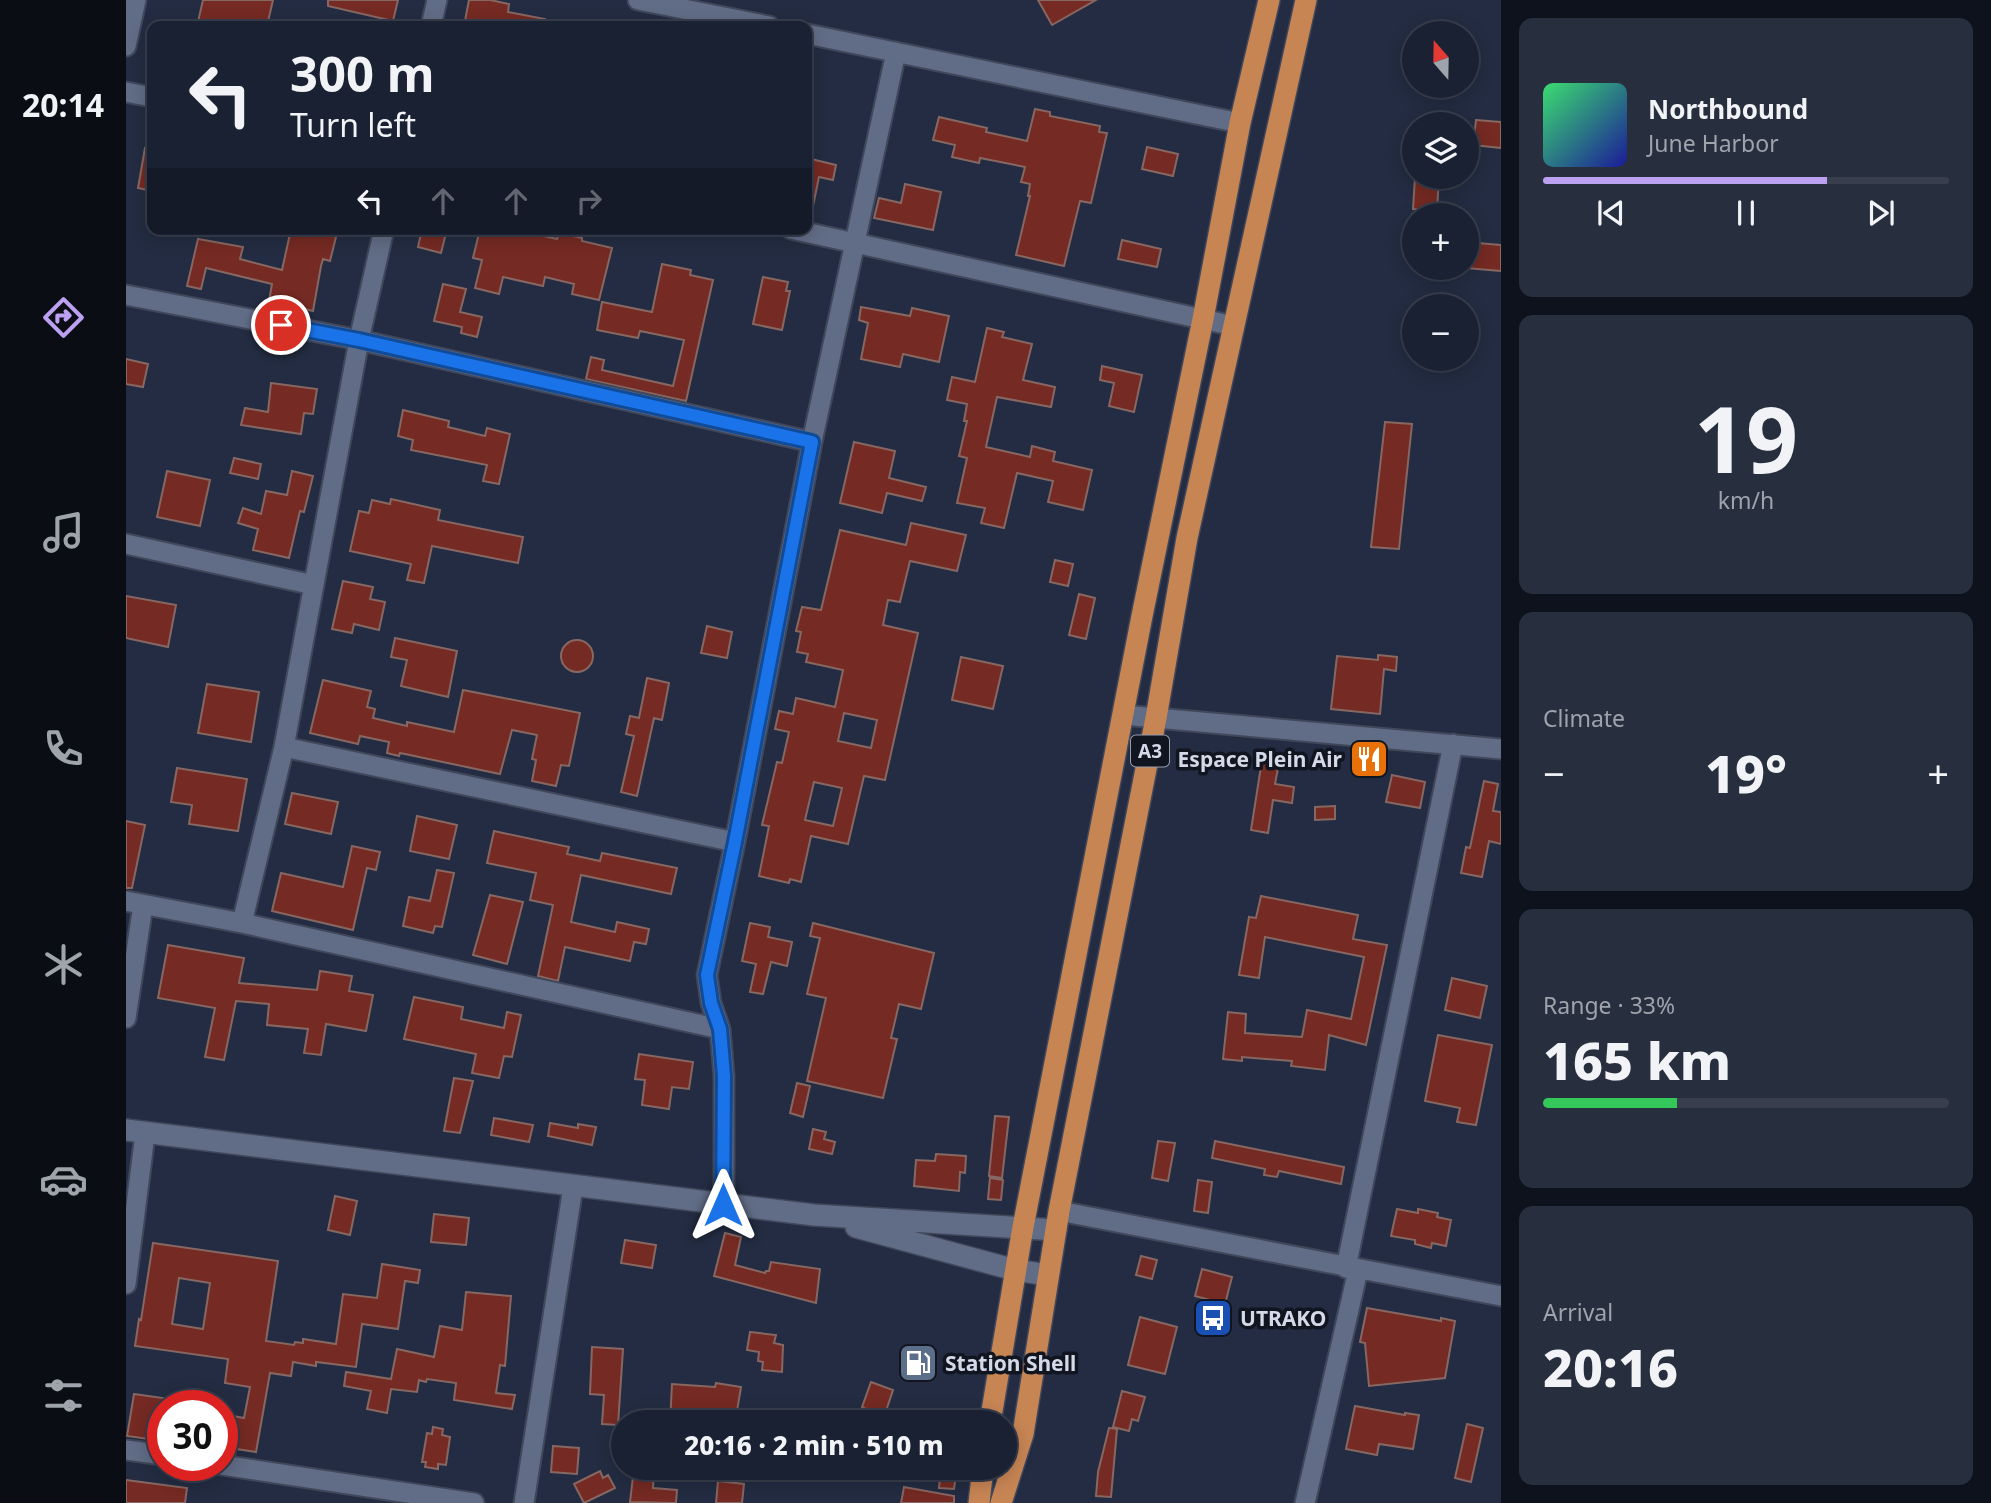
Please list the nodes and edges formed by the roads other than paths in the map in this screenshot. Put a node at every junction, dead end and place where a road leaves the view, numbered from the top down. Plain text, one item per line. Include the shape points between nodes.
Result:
1 (136, 0) edge
2 (437, 0) edge
3 (638, 0) edge
4 (1269, 0) edge
5 (1306, 0) edge
6 (432, 21) edge
7 (744, 21) edge
8 (812, 35) edge
9 (126, 46) edge
10 (897, 52) junction
11 (126, 92) edge
12 (147, 96) edge
13 (1240, 123) junction
14 (812, 234) edge
15 (383, 235) edge
16 (854, 243) junction
17 (126, 295) edge
18 (1203, 319) junction
19 (1234, 326) junction
20 (359, 340) junction
21 (812, 442) junction
22 (126, 544) edge
23 (314, 585) junction
24 (1123, 715) junction
25 (1156, 718) junction
26 (1453, 744) junction
27 (284, 747) junction
28 (1501, 749) edge
29 (735, 842) junction
30 (135, 903) edge
31 (242, 923) junction
32 (126, 1018) edge
33 (720, 1029) junction
34 (136, 1132) edge
35 (573, 1187) junction
36 (723, 1205) junction
37 (814, 1215) junction
38 (1057, 1221) junction
39 (1023, 1227) junction
40 (1352, 1269) junction
41 (1015, 1270) junction
42 (1048, 1275) junction
43 (126, 1284) edge
44 (1501, 1296) edge
45 (992, 1410) edge
46 (126, 1450) edge
47 (147, 1453) edge
48 (238, 1467) edge
49 (982, 1480) edge
50 (474, 1503) edge
51 (524, 1503) edge
52 (979, 1503) edge
53 (1001, 1503) edge
54 (1305, 1503) edge

1 - 9 street
2 - 6 street
3 - 7 street
4 - 13 highway, A3
5 - 19 highway, A3
8 - 10 street
10 - 13 street
10 - 16 street
11 - 12 street
13 - 18 highway, A3
14 - 16 street
15 - 20 street
16 - 18 street
16 - 21 street
17 - 20 street
18 - 19 street
18 - 24 highway, A3
19 - 25 highway, A3 via 1187,538
20 - 21 street
20 - 23 street
21 - 29 street
22 - 23 street
23 - 27 street
24 - 25 street
24 - 39 highway, A3
25 - 26 street
25 - 38 highway, A3
26 - 28 street
26 - 40 street
27 - 29 street
27 - 31 street
29 - 33 street via 707,975
30 - 31 street
30 - 32 street
31 - 33 street
33 - 36 street
34 - 35 street
34 - 43 street
35 - 36 street
35 - 51 street
36 - 37 street
37 - 39 street
37 - 41 street
38 - 39 street
38 - 40 street
38 - 42 highway, A3
39 - 41 highway, A3
40 - 44 street
40 - 54 street
41 - 42 street
41 - 45 highway, A3
42 - 53 highway, A3 via 1023,1434
46 - 47 street
48 - 50 street
49 - 52 highway

